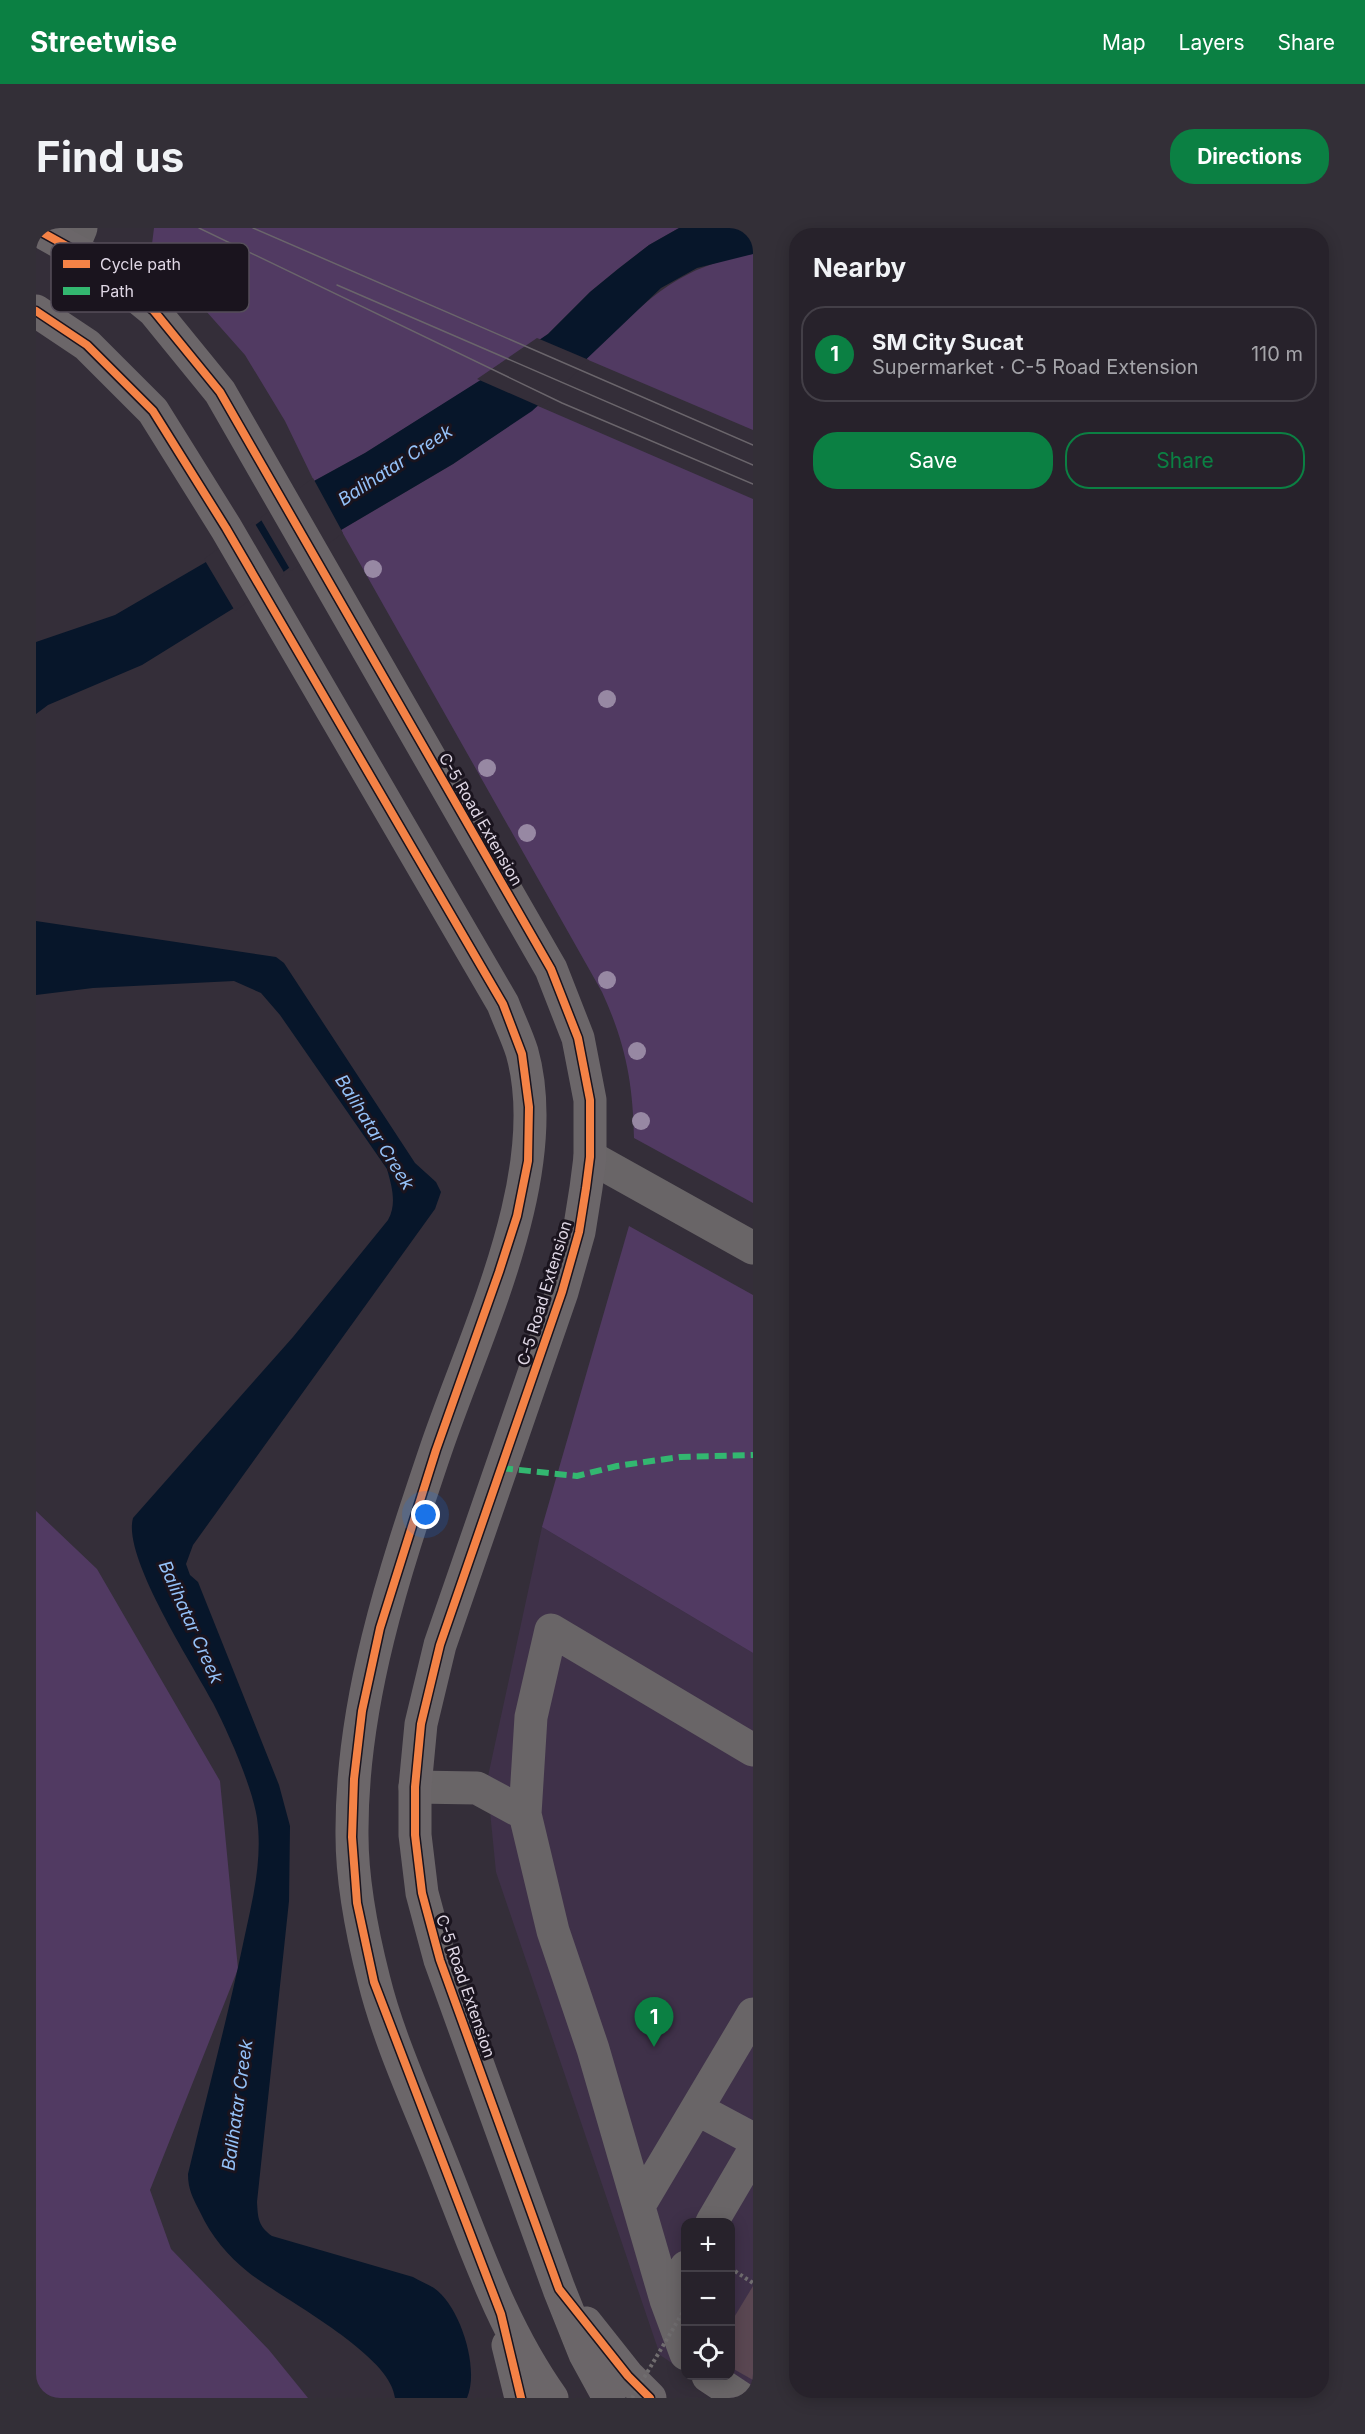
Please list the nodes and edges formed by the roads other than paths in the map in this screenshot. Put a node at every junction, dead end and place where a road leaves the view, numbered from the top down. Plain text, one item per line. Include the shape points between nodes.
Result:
1 (36, 229) edge
2 (77, 238) edge
3 (36, 311) edge
4 (154, 312) edge
5 (590, 1157) junction
6 (753, 1248) edge
7 (753, 1750) edge
8 (415, 1787) junction
9 (525, 1814) junction
10 (753, 2014) edge
11 (697, 2109) junction
12 (753, 2139) edge
13 (753, 2152) edge
14 (640, 2204) junction
15 (714, 2218) edge
16 (684, 2272) edge
17 (559, 2289) junction
18 (676, 2304) edge
19 (501, 2314) junction
20 (681, 2329) edge
21 (714, 2380) edge
22 (520, 2398) edge
23 (552, 2398) edge
24 (609, 2398) edge
25 (650, 2398) edge
26 (741, 2398) edge

1 - 2 main road, C-5 Road Extension
3 - 19 main road via 87,345 153,411 226,528 503,1004 522,1054 529,1107 528,1161 517,1216 436,1450 380,1628 362,1711 352,1837 357,1903 374,1982
4 - 5 main road, C-5 Road Extension via 220,392 551,969 578,1038 590,1100
5 - 6 lane
5 - 8 main road, C-5 Road Extension via 579,1232 562,1292 440,1645 421,1724
7 - 9 lane via 551,1630 531,1717
8 - 9 lane via 477,1788
8 - 17 main road, C-5 Road Extension via 415,1835 422,1893 440,1960
9 - 14 lane via 553,1931
10 - 11 lane
11 - 12 lane
11 - 14 lane
13 - 15 lane
14 - 18 lane
16 - 18 lane
17 - 24 main road, C-5 Road Extension via 585,2354
17 - 25 main road
18 - 20 lane
19 - 22 main road
19 - 23 main road
21 - 26 lane

